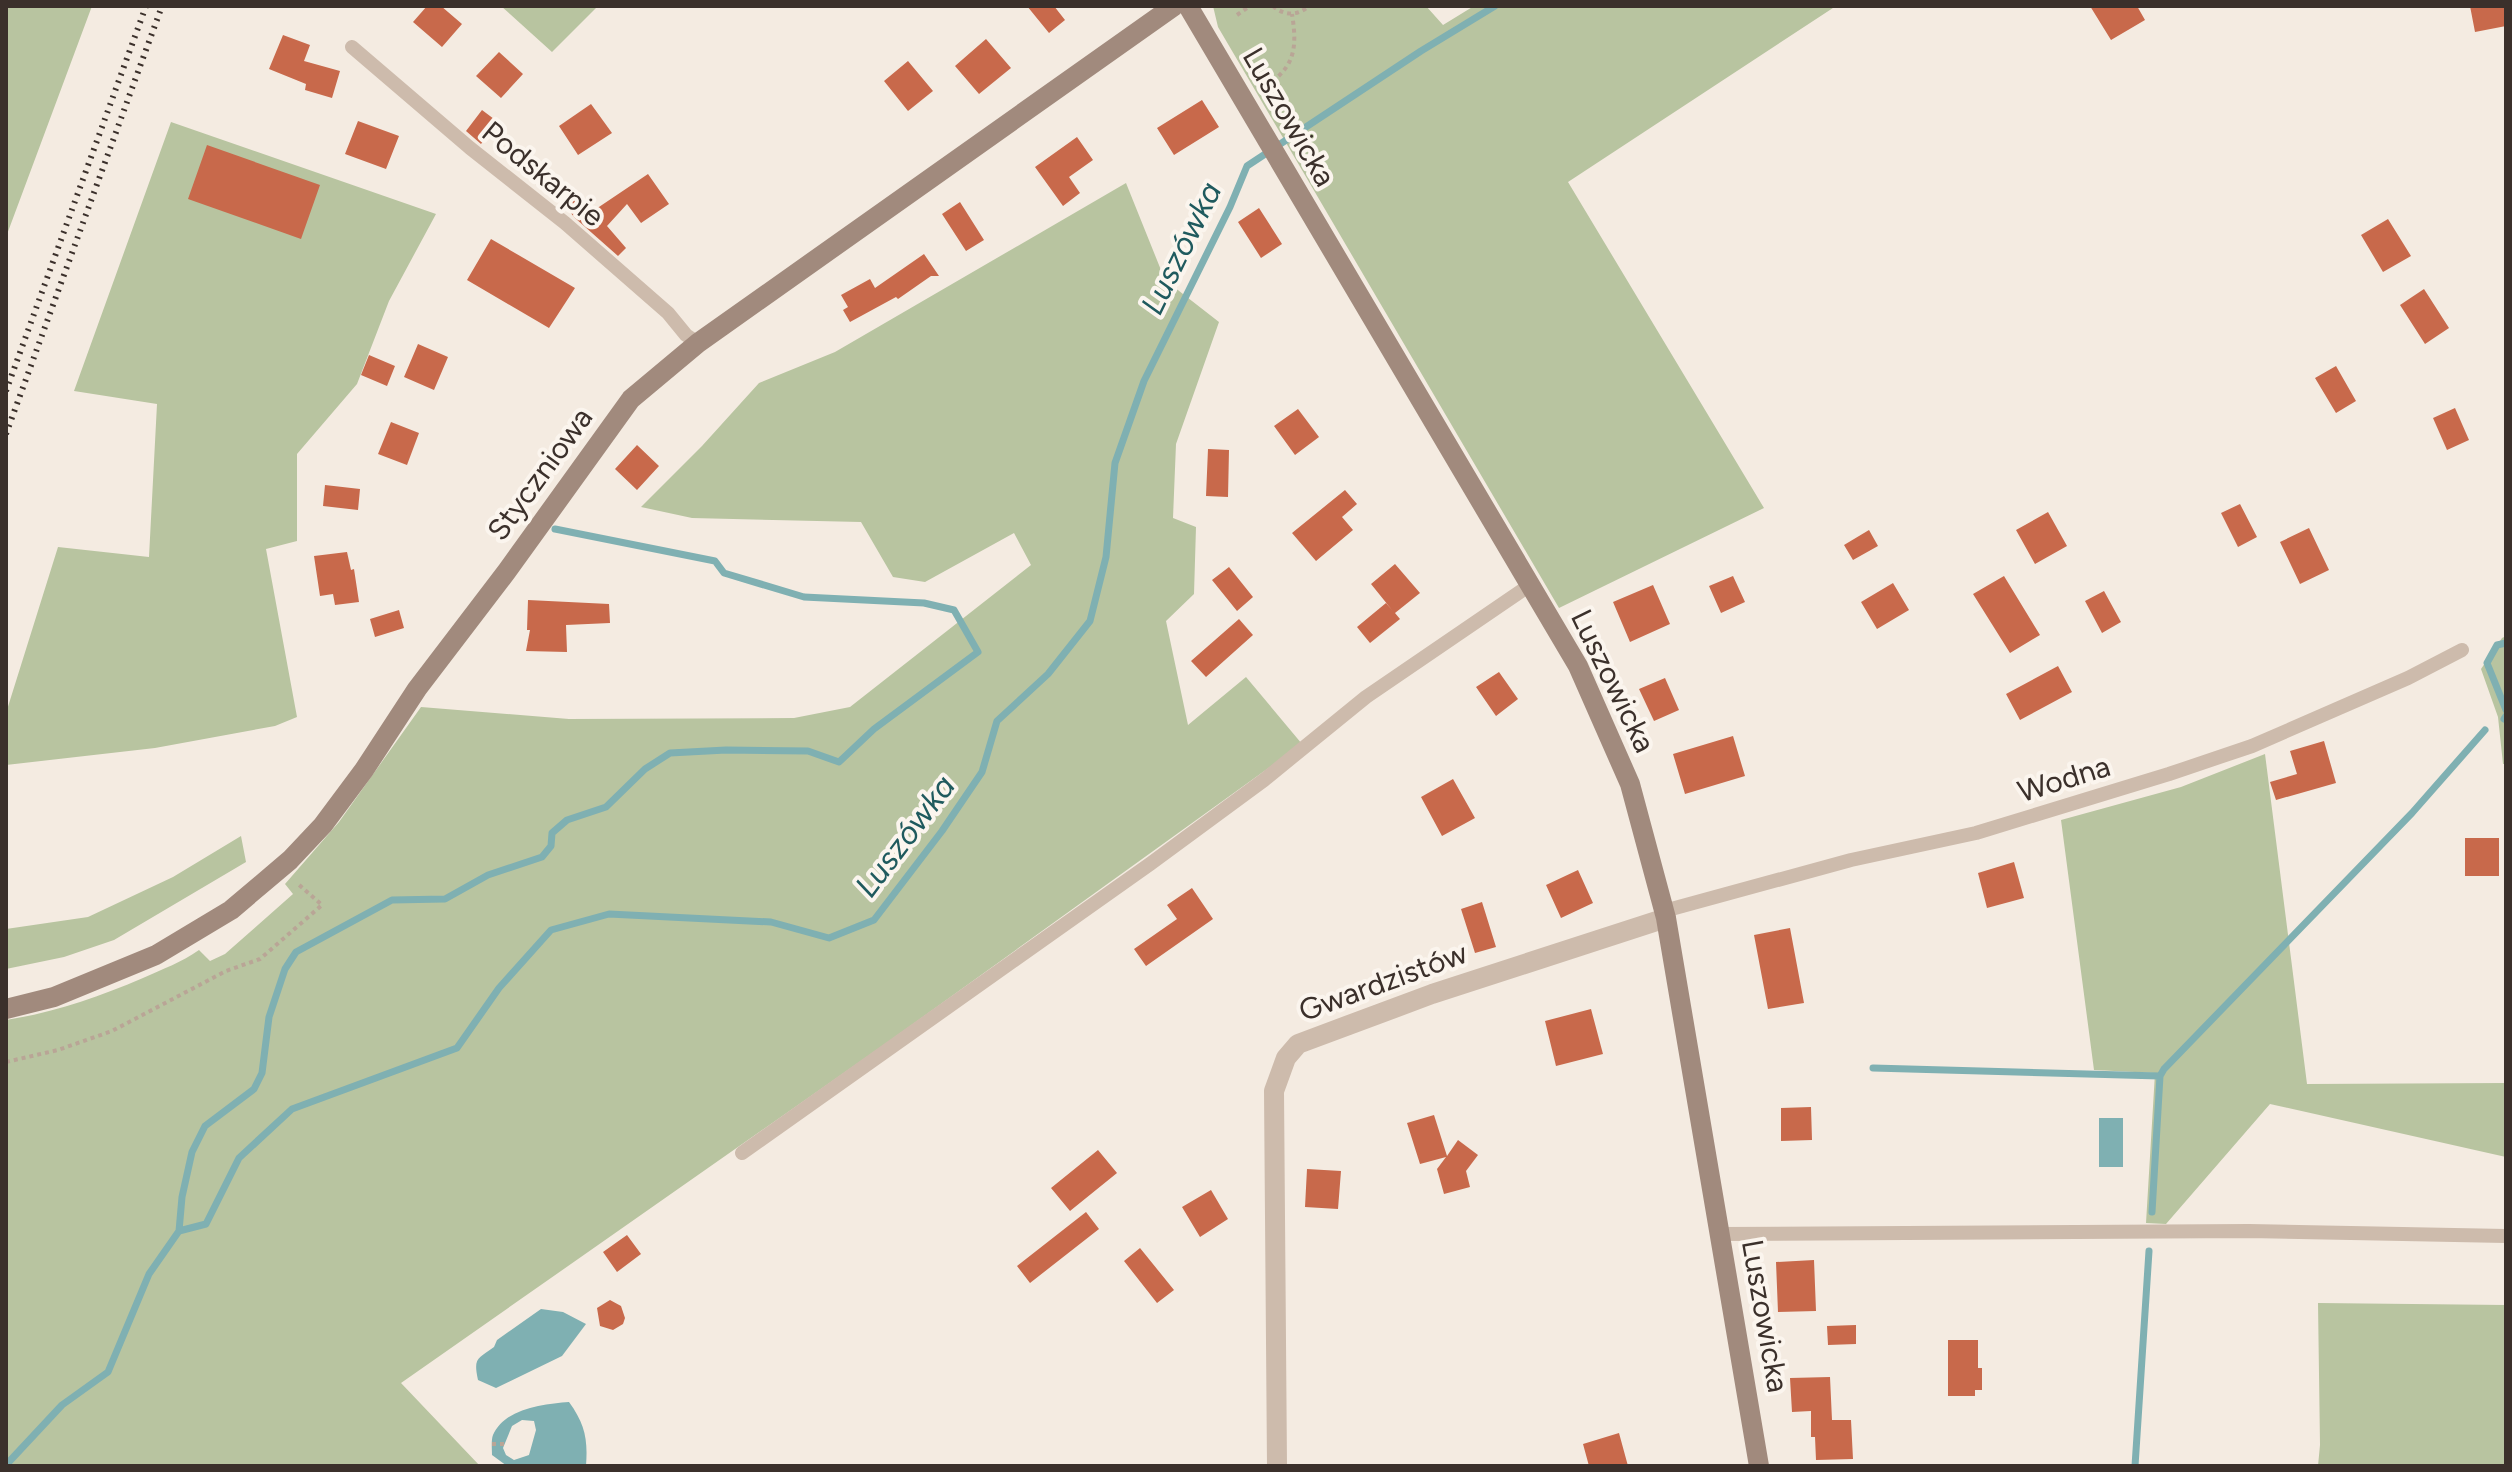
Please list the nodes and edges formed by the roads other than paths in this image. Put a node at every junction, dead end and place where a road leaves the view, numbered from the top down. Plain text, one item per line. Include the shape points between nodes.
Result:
1 (1174, 6) edge
2 (1188, 6) edge
3 (352, 47) dead end
4 (698, 343) junction
5 (1530, 585) junction
6 (2462, 650) dead end
7 (1665, 914) junction
8 (6, 1009) edge
9 (742, 1153) dead end
10 (1720, 1234) junction
11 (2506, 1236) edge
12 (1277, 1466) edge
13 (1759, 1466) edge

1 - 4 street, Styczniowa
2 - 5 street, Luszowicka
3 - 4 lane, Podskarpie via 565,223
4 - 8 street, Styczniowa via 631,399 323,825 280,869 231,910 156,955 54,997
5 - 7 street, Luszowicka via 1578,666 1630,784
5 - 9 lane via 1366,697 1150,864
6 - 7 lane, Wodna via 2252,746 2169,774 1976,833 1851,860
7 - 10 street, Luszowicka
7 - 12 street, Gwardzistów via 1318,1035 1298,1044 1286,1058 1274,1091
10 - 11 lane via 2249,1231
10 - 13 street, Luszowicka

